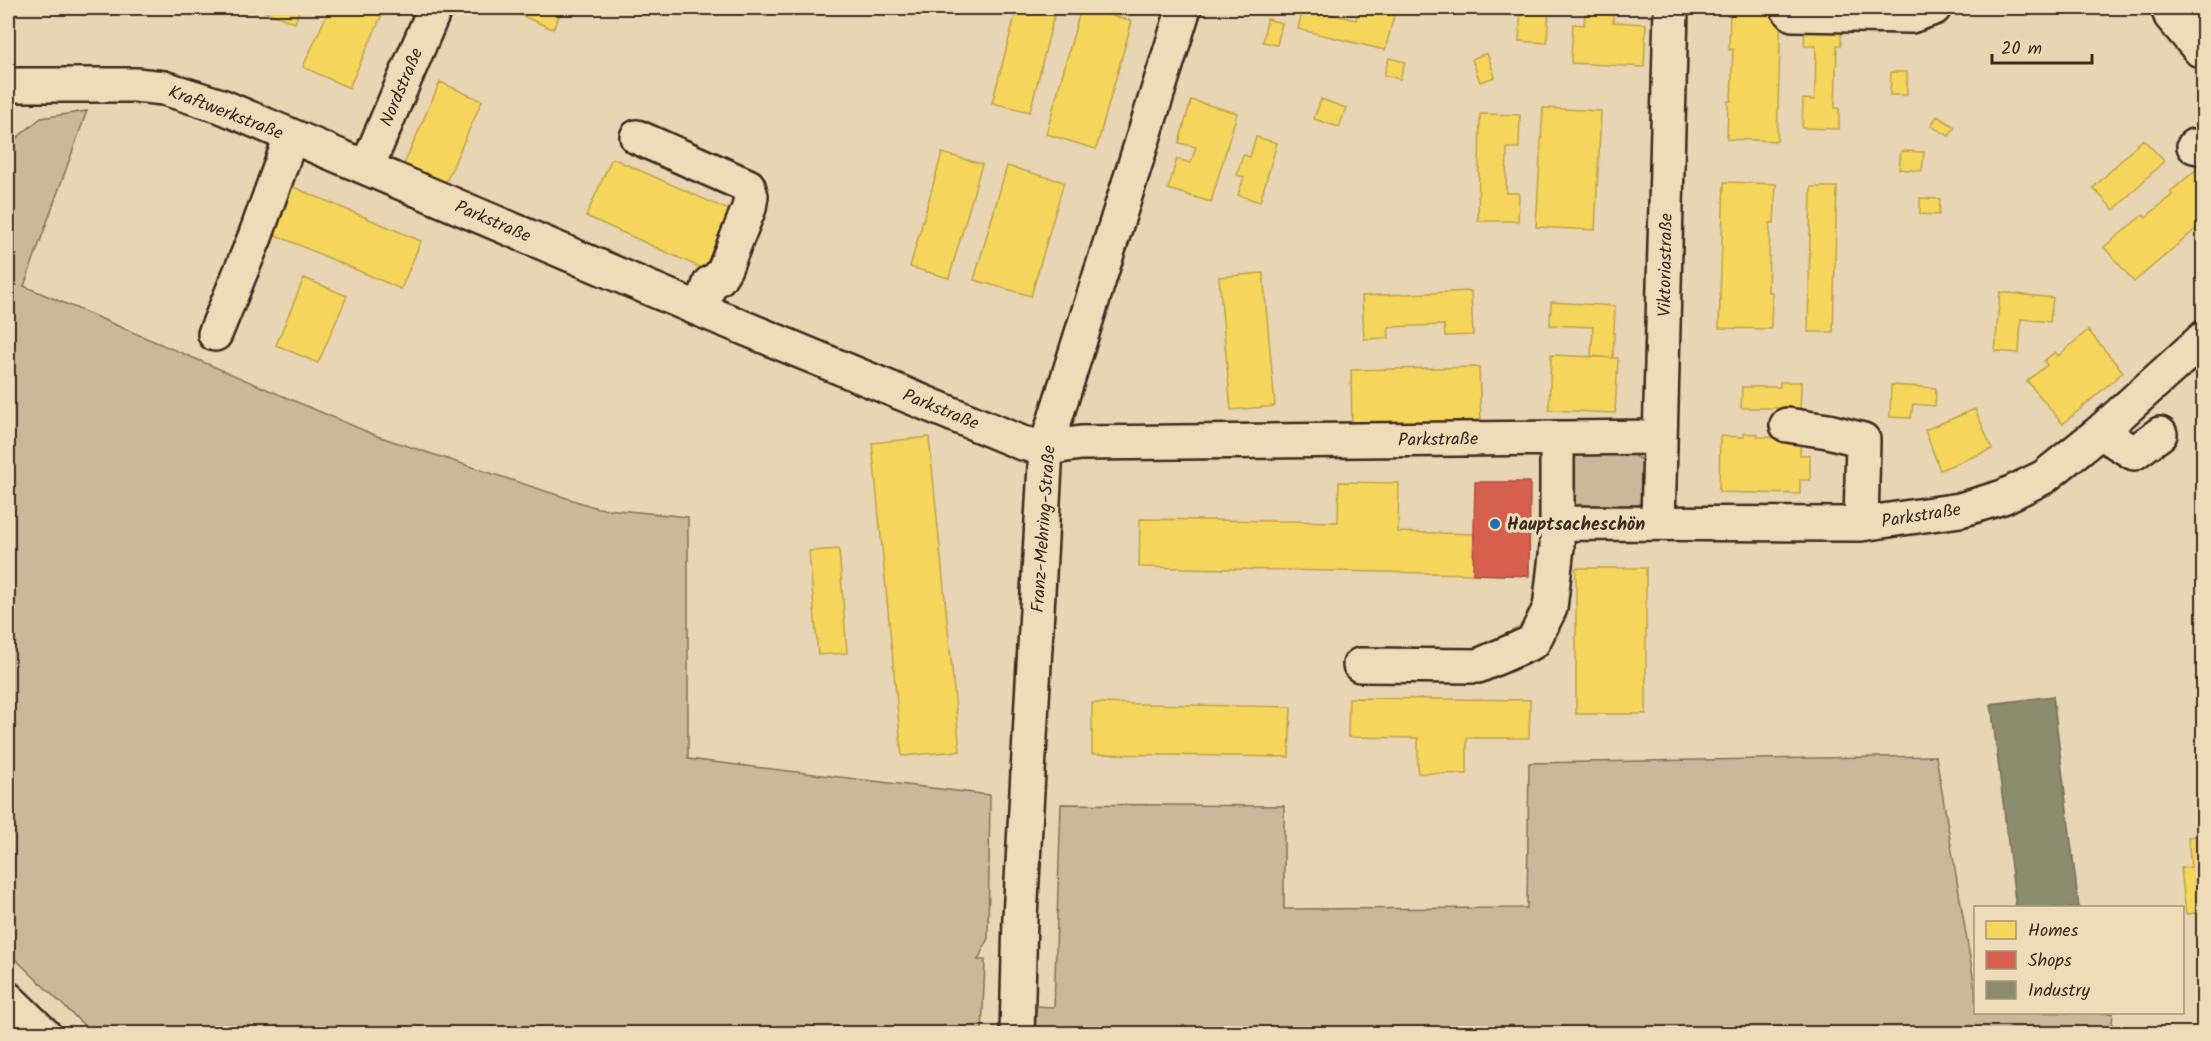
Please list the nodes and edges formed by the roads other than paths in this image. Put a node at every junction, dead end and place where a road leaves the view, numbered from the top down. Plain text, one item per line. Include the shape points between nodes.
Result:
1 (435, 8) edge
2 (1184, 8) edge
3 (1671, 8) edge
4 (1787, 8) edge
5 (1934, 8) edge
6 (2168, 8) edge
7 (2200, 50) dead end
8 (8, 85) edge
9 (291, 136) junction
10 (637, 137) dead end
11 (367, 167) junction
12 (701, 310) junction
13 (215, 334) dead end
14 (2204, 338) edge
15 (1787, 425) dead end
16 (2100, 432) junction
17 (2160, 434) dead end
18 (1660, 436) junction
19 (1557, 438) junction
20 (1046, 448) junction
21 (1557, 523) junction
22 (1658, 523) junction
23 (1861, 524) junction
24 (1360, 665) dead end
25 (8, 999) edge
26 (44, 1034) edge
27 (1017, 1034) edge

1 - 11 street, Nordstraße
2 - 20 street, Franz-Mehring-Straße
3 - 18 street, Viktoriastraße
4 - 5 street via 1793,14 1911,16
6 - 7 street
8 - 9 street, Kraftwerkstraße via 164,88 221,106
9 - 11 street, Kraftwerkstraße
9 - 13 street
10 - 12 street via 748,186 749,208 725,268 710,283
11 - 12 street, Parkstraße
12 - 20 street, Parkstraße via 1022,443
14 - 16 street, Parkstraße
15 - 23 street via 1870,434
16 - 17 street via 2134,453
16 - 23 street, Parkstraße via 2044,477 2003,497 1960,510
18 - 19 street, Parkstraße
18 - 22 street, Viktoriastraße
19 - 20 street, Parkstraße via 1091,443
19 - 21 street
20 - 27 street, Franz-Mehring-Straße
21 - 22 street, Parkstraße
21 - 24 street via 1550,608 1533,642 1478,666
22 - 23 street, Parkstraße
25 - 26 street

